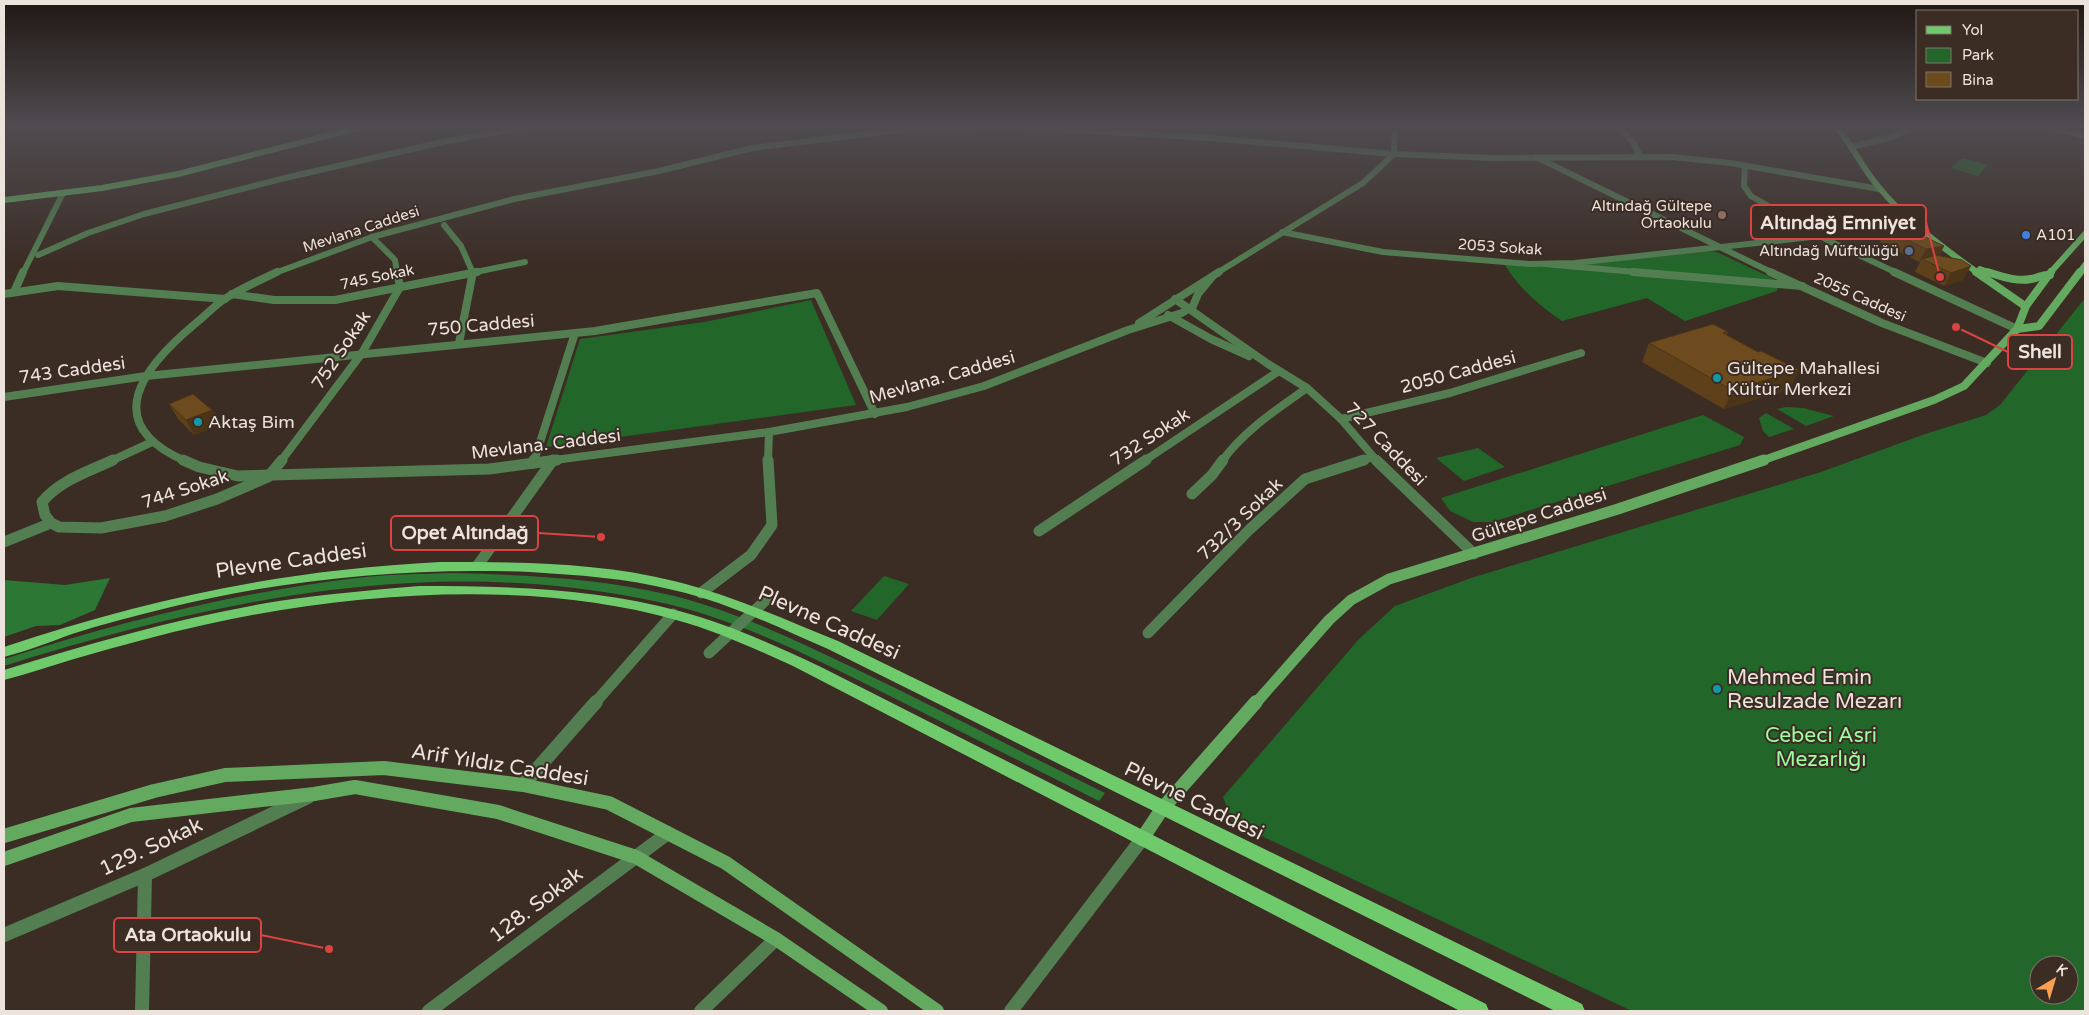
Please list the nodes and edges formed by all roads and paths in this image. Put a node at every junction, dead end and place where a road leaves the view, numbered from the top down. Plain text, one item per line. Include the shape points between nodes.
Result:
1 (160, 173) edge
2 (177, 173) edge
3 (305, 173) edge
4 (647, 173) edge
5 (1373, 173) edge
6 (1567, 173) edge
7 (1745, 173) edge
8 (1788, 173) edge
9 (1869, 173) edge
10 (1880, 189) junction
11 (63, 193) junction
12 (4, 198) edge
13 (444, 225) dead end
14 (1282, 232) junction
15 (2085, 234) edge
16 (372, 236) junction
17 (1820, 236) junction
18 (1717, 247) junction
19 (38, 255) dead end
20 (524, 262) dead end
21 (1543, 264) junction
22 (1968, 264) junction
23 (2085, 265) edge
24 (473, 271) junction
25 (2050, 275) junction
26 (1212, 277) junction
27 (1802, 286) junction
28 (400, 287) junction
29 (14, 292) junction
30 (4, 294) edge
31 (229, 297) junction
32 (1176, 299) junction
33 (2025, 306) junction
34 (1190, 308) junction
35 (1157, 311) junction
36 (1172, 317) junction
37 (2018, 329) junction
38 (1128, 330) junction
39 (575, 332) junction
40 (459, 343) junction
41 (362, 353) junction
42 (1581, 353) dead end
43 (1987, 363) junction
44 (1268, 364) junction
45 (1279, 371) junction
46 (146, 376) junction
47 (1307, 388) junction
48 (4, 397) edge
49 (875, 414) junction
50 (1341, 419) junction
51 (769, 432) junction
52 (152, 442) junction
53 (1373, 457) junction
54 (553, 460) junction
55 (533, 463) junction
56 (268, 476) junction
57 (1192, 494) dead end
58 (51, 523) junction
59 (1039, 531) dead end
60 (4, 542) edge
61 (1474, 554) junction
62 (478, 565) junction
63 (701, 593) junction
64 (766, 599) dead end
65 (674, 614) junction
66 (1148, 633) dead end
67 (4, 652) edge
68 (709, 654) dead end
69 (4, 675) edge
70 (523, 785) junction
71 (314, 794) junction
72 (1162, 809) junction
73 (668, 833) junction
74 (4, 836) edge
75 (1142, 838) junction
76 (636, 857) junction
77 (4, 859) edge
78 (145, 875) junction
79 (4, 935) edge
80 (776, 939) junction
81 (142, 1011) edge
82 (429, 1011) edge
83 (701, 1011) edge
84 (881, 1011) edge
85 (938, 1011) edge
86 (1011, 1011) edge
87 (1479, 1011) edge
88 (1575, 1011) edge

1 - 12 main road
2 - 11 main road
3 - 19 street via 144,214
4 - 16 street, Mevlana Caddesi via 520,198
5 - 14 street, Mevlana. Caddesi via 1363,183
6 - 18 street, 2055 Caddesi
7 - 17 street via 1744,186 1751,196
8 - 10 street, Mevlana Caddesi
9 - 10 main road
10 - 22 main road via 1914,222
11 - 12 main road
11 - 29 street
13 - 24 street via 461,246
14 - 21 street, 2053 Sokak via 1383,252
14 - 26 street, Mevlana. Caddesi
15 - 25 main road, Gültepe Caddesi
16 - 28 street via 394,260
16 - 31 street, Mevlana Caddesi via 284,268
17 - 18 street, 2053 Sokak
17 - 37 street
18 - 21 street, 2053 Sokak
18 - 27 street, 2055 Caddesi
20 - 24 street, 745 Sokak
21 - 27 street
22 - 25 main road via 1995,275 2024,280
22 - 33 main road
23 - 37 main road via 2039,326
24 - 28 street, 745 Sokak
24 - 40 street
25 - 33 main road, Gültepe Caddesi
26 - 32 street, Mevlana. Caddesi
26 - 34 street, Mevlana. Caddesi
27 - 43 street, 2055 Caddesi via 1882,323
28 - 31 street, 745 Sokak via 335,300
28 - 41 street, 752 Sokak
29 - 30 street, 745 Sokak
29 - 31 street, 745 Sokak via 58,286
31 - 46 street, Mevlana. Caddesi via 175,340
32 - 34 street, 727 Caddesi
32 - 35 street, Mevlana. Caddesi
33 - 37 main road, Gültepe Caddesi via 2018,320
34 - 36 street, Mevlana. Caddesi
34 - 44 street, 727 Caddesi
35 - 36 street, 727 Caddesi
35 - 38 street, Mevlana. Caddesi
36 - 38 street, Mevlana. Caddesi
36 - 44 street, 727 Caddesi via 1211,339
37 - 43 main road, Gültepe Caddesi
38 - 49 street, Mevlana. Caddesi via 984,386
39 - 40 street, 750 Caddesi
39 - 49 street, 750 Caddesi via 817,293
39 - 55 street
40 - 41 street, 750 Caddesi
41 - 46 street, 750 Caddesi
41 - 56 street, 752 Sokak
42 - 50 street, 2050 Caddesi via 1450,393
43 - 61 main road, Gültepe Caddesi via 1964,386 1910,410
44 - 45 street, 727 Caddesi
45 - 47 street, 727 Caddesi
45 - 59 street, 732 Sokak
46 - 48 street, 743 Caddesi
46 - 52 street, Mevlana. Caddesi via 138,390 136,412
47 - 50 street, 727 Caddesi
47 - 57 street via 1264,418 1234,446 1212,475
49 - 51 street, Mevlana. Caddesi
50 - 53 street, 727 Caddesi
51 - 54 street, Mevlana. Caddesi
51 - 63 street via 772,525 751,555
52 - 56 street, Mevlana. Caddesi via 200,468 238,476
52 - 58 street via 57,486 42,502
53 - 61 street, 727 Caddesi
53 - 66 street, 732/3 Sokak via 1305,479 1249,530
54 - 55 street, Mevlana. Caddesi
54 - 62 street
55 - 56 street, Mevlana. Caddesi via 489,469
56 - 58 street, 744 Sokak via 217,499 165,516 101,528 59,527
58 - 60 street
61 - 72 main road, Gültepe Caddesi via 1389,580 1351,600 1329,620
62 - 63 main road, Plevne Caddesi via 610,574
62 - 67 main road, Plevne Caddesi via 399,568 294,579 113,617
63 - 72 main road, Plevne Caddesi via 833,645
64 - 68 street
65 - 69 main road via 610,600 534,592 391,591 298,603 178,625 91,647
65 - 70 street
65 - 75 main road via 760,644
70 - 73 main road, Arif Yıldız Caddesi via 610,803
70 - 74 main road, Arif Yıldız Caddesi via 384,768 225,775 154,792
71 - 76 main road via 355,787 498,812
71 - 77 main road via 131,815
71 - 78 street, 129. Sokak
72 - 75 main road, Gültepe Caddesi
72 - 88 main road, Plevne Caddesi
73 - 76 street, 128. Sokak
73 - 85 main road, Arif Yıldız Caddesi via 726,863
75 - 86 street
75 - 87 main road
76 - 80 main road
76 - 82 street, 128. Sokak
78 - 79 street, 129. Sokak
78 - 81 street
80 - 83 street
80 - 84 main road

